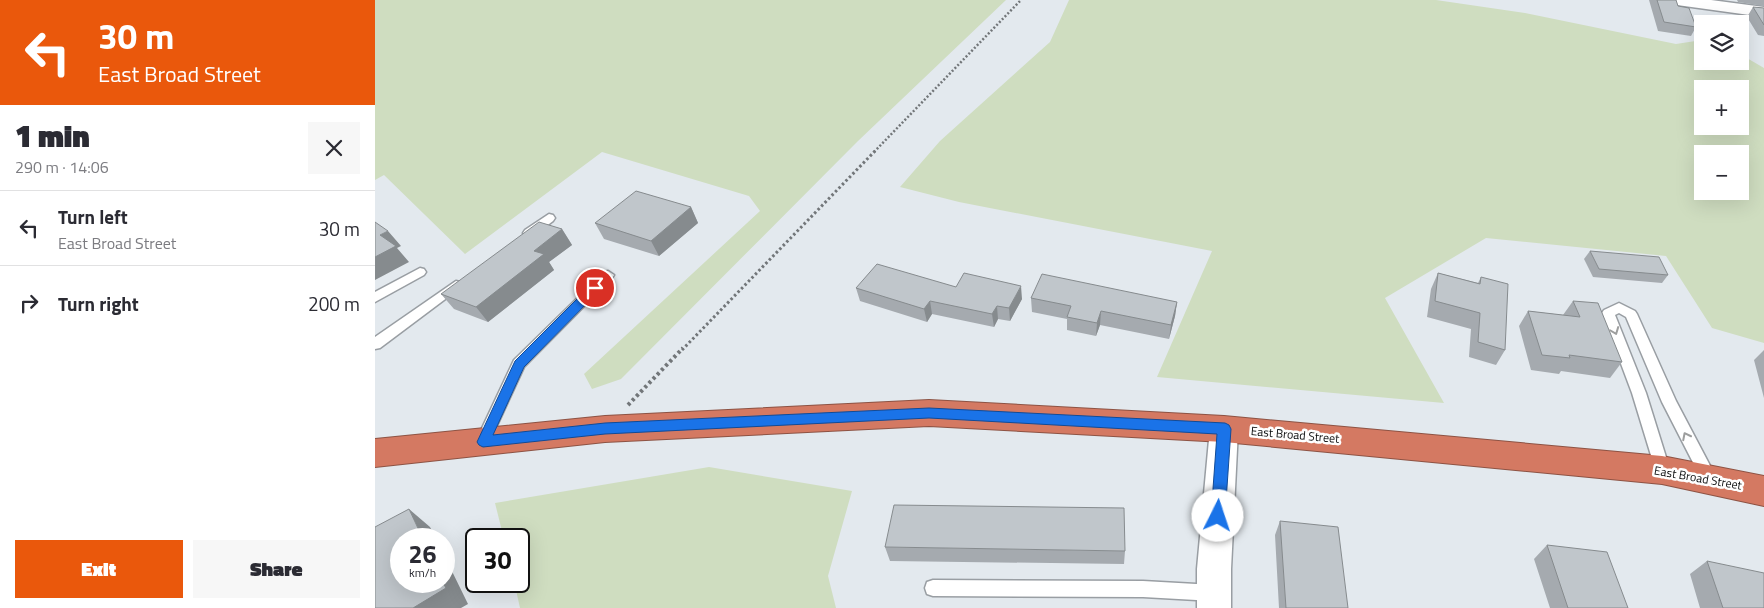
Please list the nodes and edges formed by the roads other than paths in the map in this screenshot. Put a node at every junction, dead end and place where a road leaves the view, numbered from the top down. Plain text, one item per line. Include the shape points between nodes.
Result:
1 (1677, 0) edge
2 (1710, 3) edge
3 (1764, 12) edge
4 (1717, 15) edge
5 (549, 218) dead end
6 (518, 241) edge
7 (420, 272) dead end
8 (470, 275) edge
9 (608, 276) dead end
10 (375, 298) edge
11 (375, 344) edge
12 (1225, 429) junction
13 (483, 442) junction
14 (375, 453) edge
15 (1662, 470) junction
16 (1709, 480) junction
17 (1764, 490) edge
18 (933, 588) dead end
19 (1214, 600) edge

1 - 2 street
2 - 3 street
2 - 4 street
5 - 6 lane
7 - 10 lane
8 - 11 lane
9 - 13 lane via 519,364
12 - 13 highway, East Broad Street via 929,413 605,429
12 - 15 highway, East Broad Street
12 - 19 street
13 - 14 highway, East Broad Street
15 - 16 highway, East Broad Street
16 -> 15 lane via 1669,402 1631,314 1619,308 1608,313 1639,393
16 - 17 highway, East Broad Street
18 - 19 lane via 1143,589

